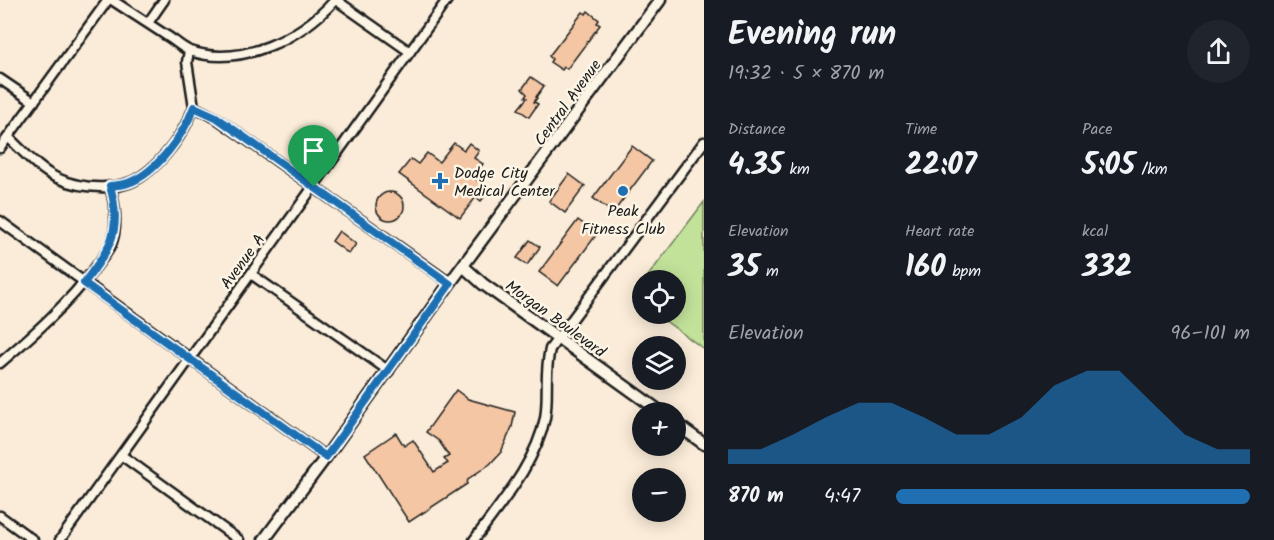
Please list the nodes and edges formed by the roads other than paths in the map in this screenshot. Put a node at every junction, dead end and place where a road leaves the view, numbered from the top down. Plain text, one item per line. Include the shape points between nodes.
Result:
1 (110, 0) edge
2 (164, 0) edge
3 (336, 0) edge
4 (447, 0) edge
5 (660, 0) edge
6 (148, 23) junction
7 (189, 51) junction
8 (410, 52) junction
9 (0, 79) edge
10 (34, 102) junction
11 (194, 107) junction
12 (8, 137) junction
13 (704, 142) edge
14 (0, 148) edge
15 (110, 186) junction
16 (314, 187) junction
17 (0, 221) edge
18 (463, 266) junction
19 (251, 274) junction
20 (84, 283) junction
21 (450, 284) junction
22 (558, 338) junction
23 (190, 359) junction
24 (0, 363) edge
25 (389, 371) junction
26 (647, 402) edge
27 (686, 431) edge
28 (704, 444) edge
29 (121, 455) junction
30 (326, 457) junction
31 (0, 516) edge
32 (33, 540) edge
33 (60, 540) edge
34 (239, 540) edge
35 (264, 540) edge
36 (474, 540) edge

1 - 6 street
1 - 10 street
2 - 6 street
3 - 7 street via 302,28 274,44 242,54
3 - 8 street
4 - 8 street, Avenue A
5 - 18 street, Central Avenue
6 - 7 street
7 - 11 street
8 - 16 street, Avenue A
9 - 10 street
10 - 12 street
11 - 15 street via 187,126 142,177
11 - 16 street via 216,117
12 - 14 street
12 - 15 street via 56,178 72,184
13 - 22 street
15 - 20 street via 115,224 111,244
16 - 19 street, Avenue A
16 - 21 street
17 - 20 street
18 - 21 street, Central Avenue
18 - 22 street, Morgan Boulevard
19 - 23 street, Avenue A
19 - 25 street
20 - 23 street
20 - 24 street
21 - 25 street, Central Avenue
22 - 26 street, Morgan Boulevard
22 - 36 street via 550,349 546,368 546,414 540,438 521,473
23 - 29 street, Avenue A
23 - 30 street
25 - 30 street, Central Avenue
27 - 28 street
29 - 33 street, Avenue A
29 - 34 street
30 - 35 street, Central Avenue
31 - 32 street

